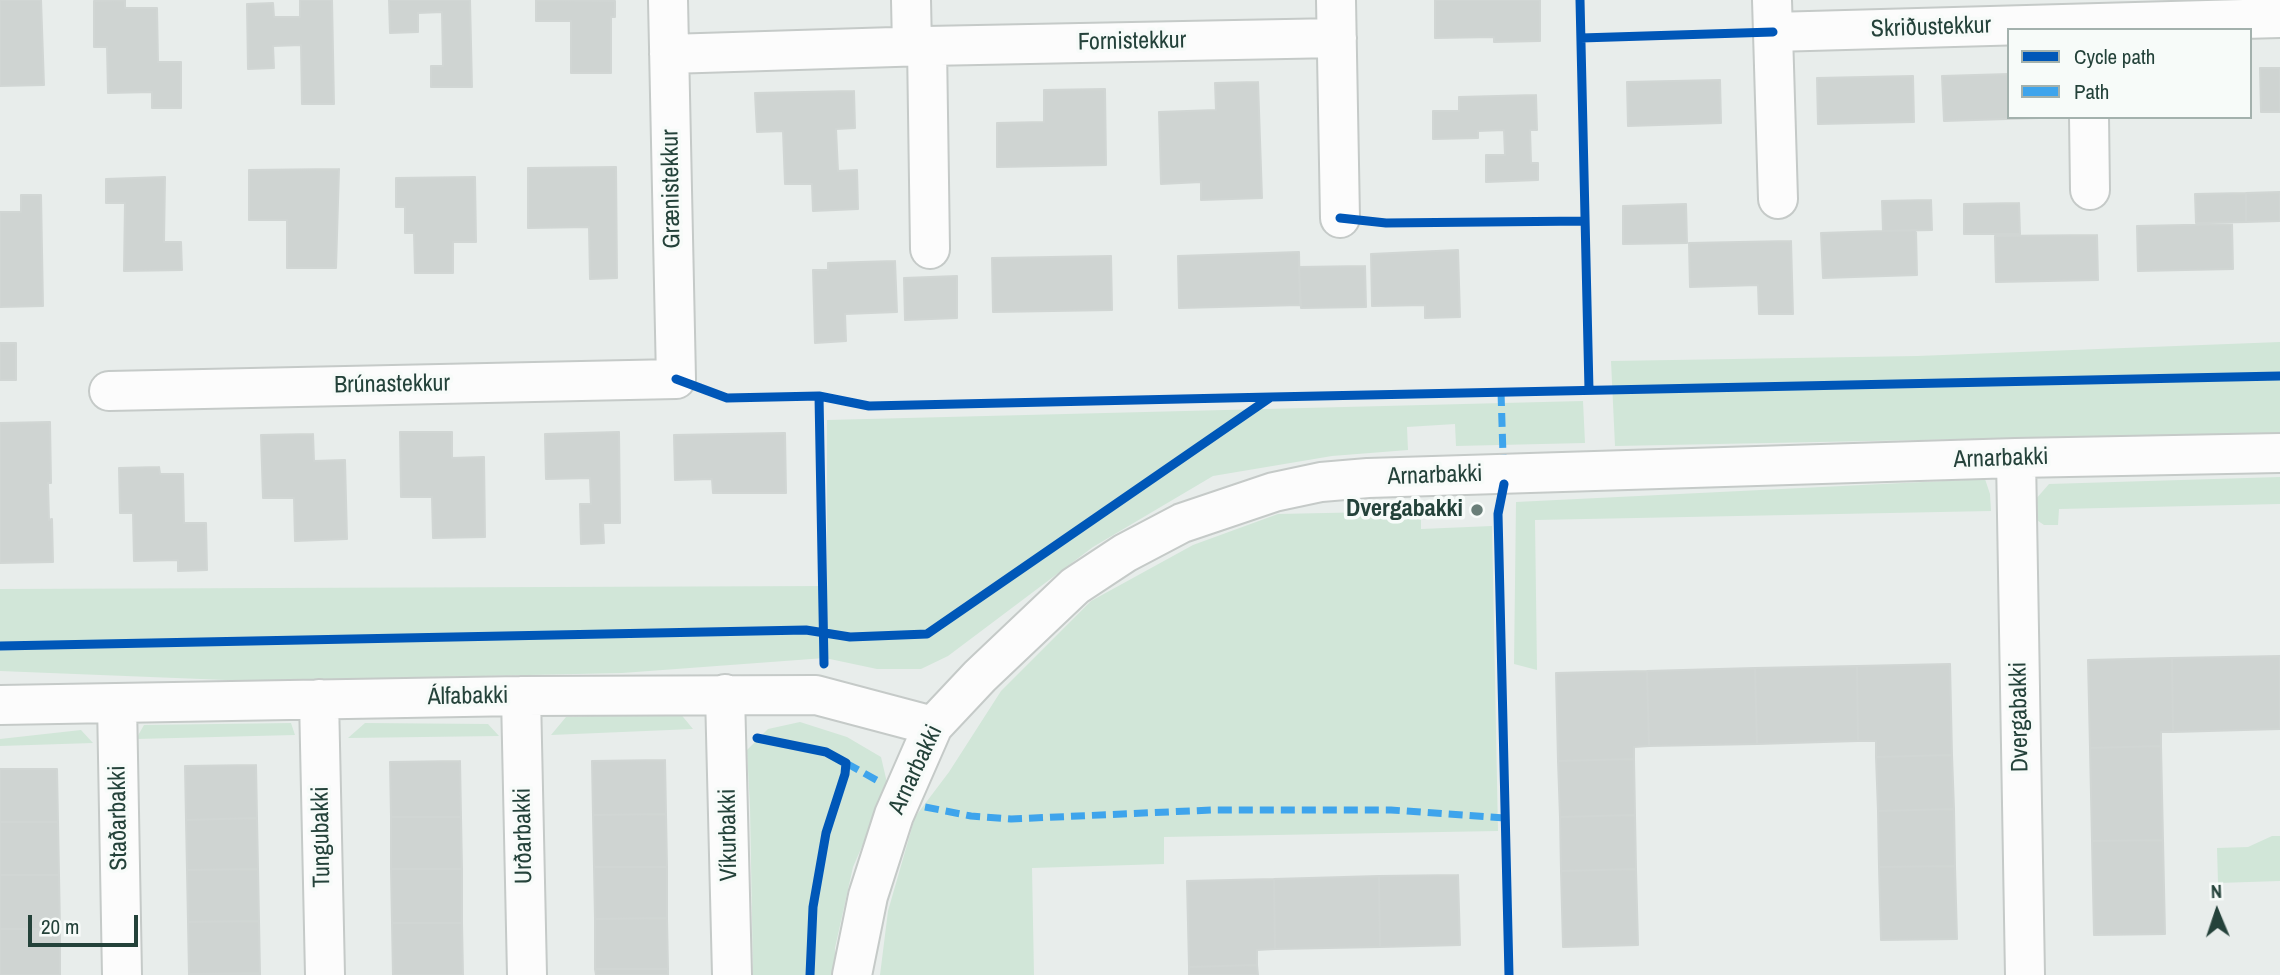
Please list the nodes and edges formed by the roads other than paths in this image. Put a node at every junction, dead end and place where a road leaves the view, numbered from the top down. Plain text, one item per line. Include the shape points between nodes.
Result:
1 (668, 0) edge
2 (911, 0) edge
3 (1336, 0) edge
4 (2179, 10) edge
5 (1772, 16) edge
6 (2280, 18) edge
7 (2088, 27) edge
8 (1337, 38) junction
9 (919, 46) junction
10 (670, 54) junction
11 (2089, 119) edge
12 (2090, 190) dead end
13 (1778, 199) dead end
14 (1340, 218) dead end
15 (930, 249) dead end
16 (676, 379) joint
17 (108, 391) dead end
18 (2280, 453) edge
19 (2016, 458) junction
20 (725, 694) junction
21 (521, 696) junction
22 (319, 699) junction
23 (117, 703) junction
24 (0, 705) edge
25 (933, 726) junction
26 (122, 975) edge
27 (325, 975) edge
28 (527, 975) edge
29 (732, 975) edge
30 (852, 975) edge
31 (2025, 975) edge

1 - 10 street, Grænistekkur
2 - 9 street
3 - 8 street
4 - 6 street, Skriðustekkur
4 - 7 street, Skriðustekkur
5 - 7 street, Skriðustekkur
5 - 13 street, Skriðustekkur
8 - 9 street, Fornistekkur
8 - 14 street
9 - 10 street, Fornistekkur
9 - 15 street
10 - 16 street, Grænistekkur
11 - 12 street
16 - 17 street, Brúnastekkur
18 - 19 street, Arnarbakki
19 - 25 street, Arnarbakki via 1368,478 1274,492 1182,523 1075,586
19 - 31 street, Dvergabakki
20 - 21 street, Álfabakki
20 - 25 street, Álfabakki via 825,696
20 - 29 street, Víkurbakki
21 - 22 street, Álfabakki
21 - 28 street, Urðarbakki
22 - 23 street, Álfabakki
22 - 27 street, Tungubakki
23 - 24 street, Álfabakki
23 - 26 street, Staðarbakki
25 - 30 street, Arnarbakki via 894,815 868,896

